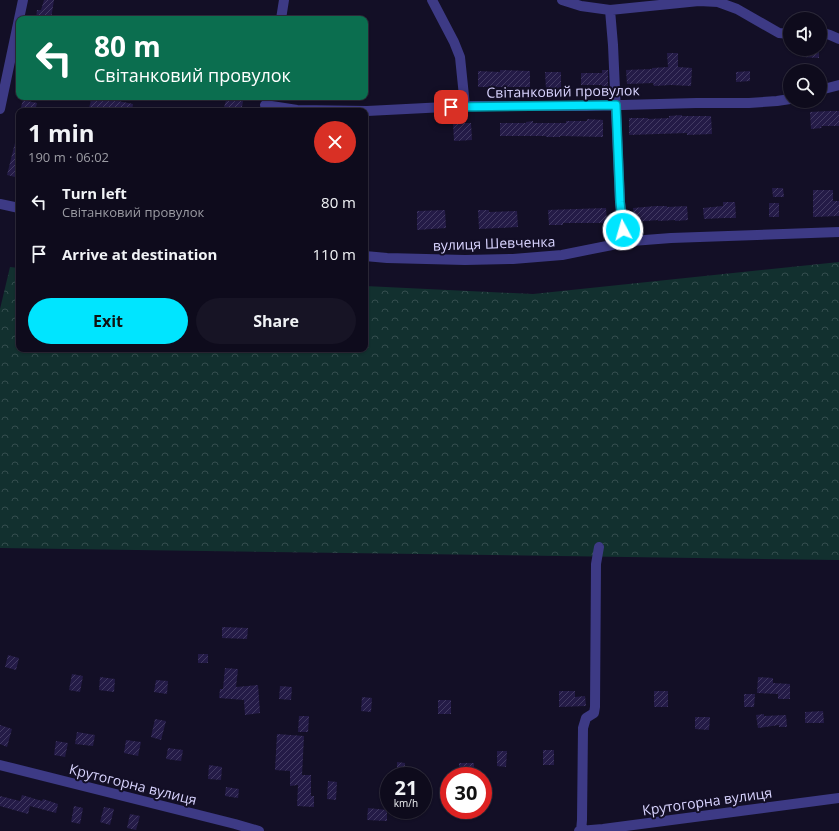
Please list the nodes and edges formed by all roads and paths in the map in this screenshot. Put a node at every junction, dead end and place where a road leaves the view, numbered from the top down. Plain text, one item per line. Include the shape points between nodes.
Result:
1 (23, 0) edge
2 (284, 0) edge
3 (432, 0) edge
4 (562, 0) edge
5 (610, 10) junction
6 (20, 16) edge
7 (281, 16) edge
8 (16, 33) edge
9 (783, 33) edge
10 (827, 34) edge
11 (839, 39) edge
12 (839, 85) edge
13 (827, 88) edge
14 (783, 100) edge
15 (265, 104) edge
16 (616, 105) junction
17 (465, 106) junction
18 (286, 108) edge
19 (0, 109) edge
20 (368, 111) edge
21 (0, 204) edge
22 (16, 207) edge
23 (839, 232) edge
24 (632, 241) junction
25 (368, 256) edge
26 (599, 547) dead end
27 (0, 765) edge
28 (839, 798) edge
29 (259, 831) edge
30 (580, 831) edge

1 - 6 street
2 - 7 street
3 - 17 street via 460,57
4 - 5 street
5 - 9 street via 699,1 718,2 737,8
5 - 16 street
8 - 19 street
10 - 11 street
12 - 13 street
14 - 16 street, Світанковий провулок
15 - 18 street, Світанковий провулок
16 - 17 street, Світанковий провулок
16 - 24 street via 623,230
17 - 20 street, Світанковий провулок
21 - 22 street
23 - 24 street, вулиця Шевченка
24 - 25 street, вулиця Шевченка via 562,255 513,259
26 - 30 street via 596,564 595,707 594,713 586,718 583,728
27 - 29 street, Крутогорна вулиця
28 - 30 street, Крутогорна вулиця

